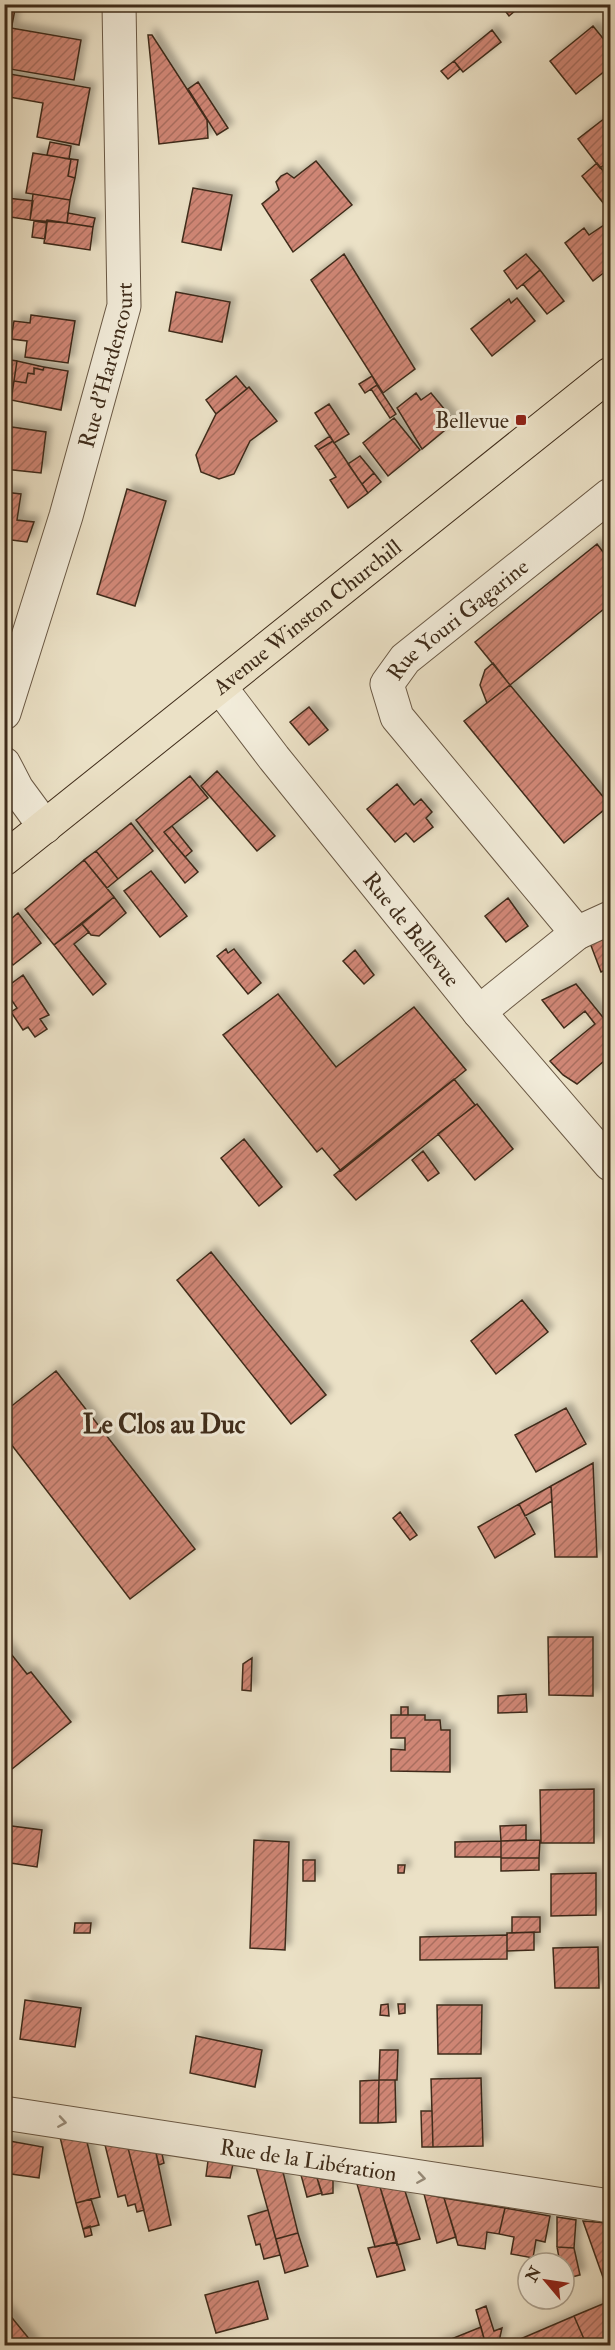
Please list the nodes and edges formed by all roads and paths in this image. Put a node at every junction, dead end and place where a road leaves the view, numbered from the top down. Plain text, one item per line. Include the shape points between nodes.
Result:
1 (118, 4) edge
2 (610, 374) edge
3 (610, 495) edge
4 (220, 687) junction
5 (4, 713) edge
6 (4, 764) edge
7 (45, 827) junction
8 (4, 859) edge
9 (610, 918) edge
10 (577, 933) junction
11 (479, 1012) junction
12 (605, 1148) edge
13 (4, 2113) edge
14 (610, 2206) edge

1 - 5 street, Rue d'Hardencourt via 124,306 66,516
2 - 4 main road, Avenue Winston Churchill
3 - 10 street, Rue Youri Gagarine via 405,658 387,684 396,717
4 - 7 main road, Avenue Winston Churchill
4 - 11 street, Rue de Bellevue
6 - 7 street via 16,789
7 - 8 main road, Avenue Winston Churchill
9 - 10 street
10 - 11 street
11 - 12 street, Rue de Bellevue
13 -> 14 street, Rue de la Libération

